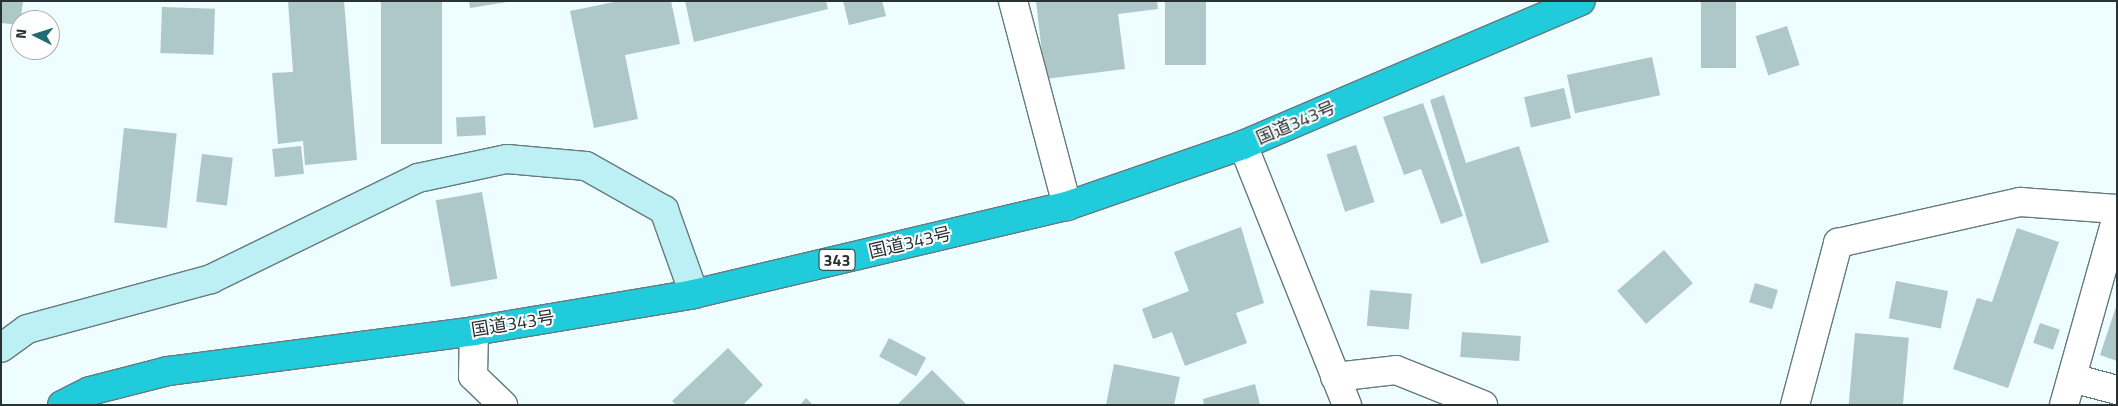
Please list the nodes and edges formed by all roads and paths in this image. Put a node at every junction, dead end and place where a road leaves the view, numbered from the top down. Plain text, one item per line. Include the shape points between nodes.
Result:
1 (1013, 1) edge
2 (1581, 1) edge
3 (1243, 145) junction
4 (1066, 206) junction
5 (2117, 209) edge
6 (2117, 216) edge
7 (694, 294) junction
8 (474, 331) junction
9 (1, 348) edge
10 (1335, 376) junction
11 (2072, 378) junction
12 (2117, 390) edge
13 (62, 405) edge
14 (503, 405) edge
15 (1347, 405) edge
16 (1483, 405) edge
17 (1795, 405) edge
18 (2064, 405) edge

1 - 4 street
2 - 3 highway, 国道343号 / 343
3 - 4 highway, 国道343号 / 343
3 - 10 street
4 - 7 highway, 国道343号 / 343
5 - 17 street via 2020,202 1838,244
6 - 11 street
7 - 8 highway, 国道343号 / 343
7 - 9 street via 664,210 586,166 507,159 418,178 211,279 27,329
8 - 13 highway, 国道343号 / 343 via 168,371 90,391
8 - 14 street via 473,376
10 - 15 street
10 - 16 street via 1396,370
11 - 12 street
11 - 18 street

